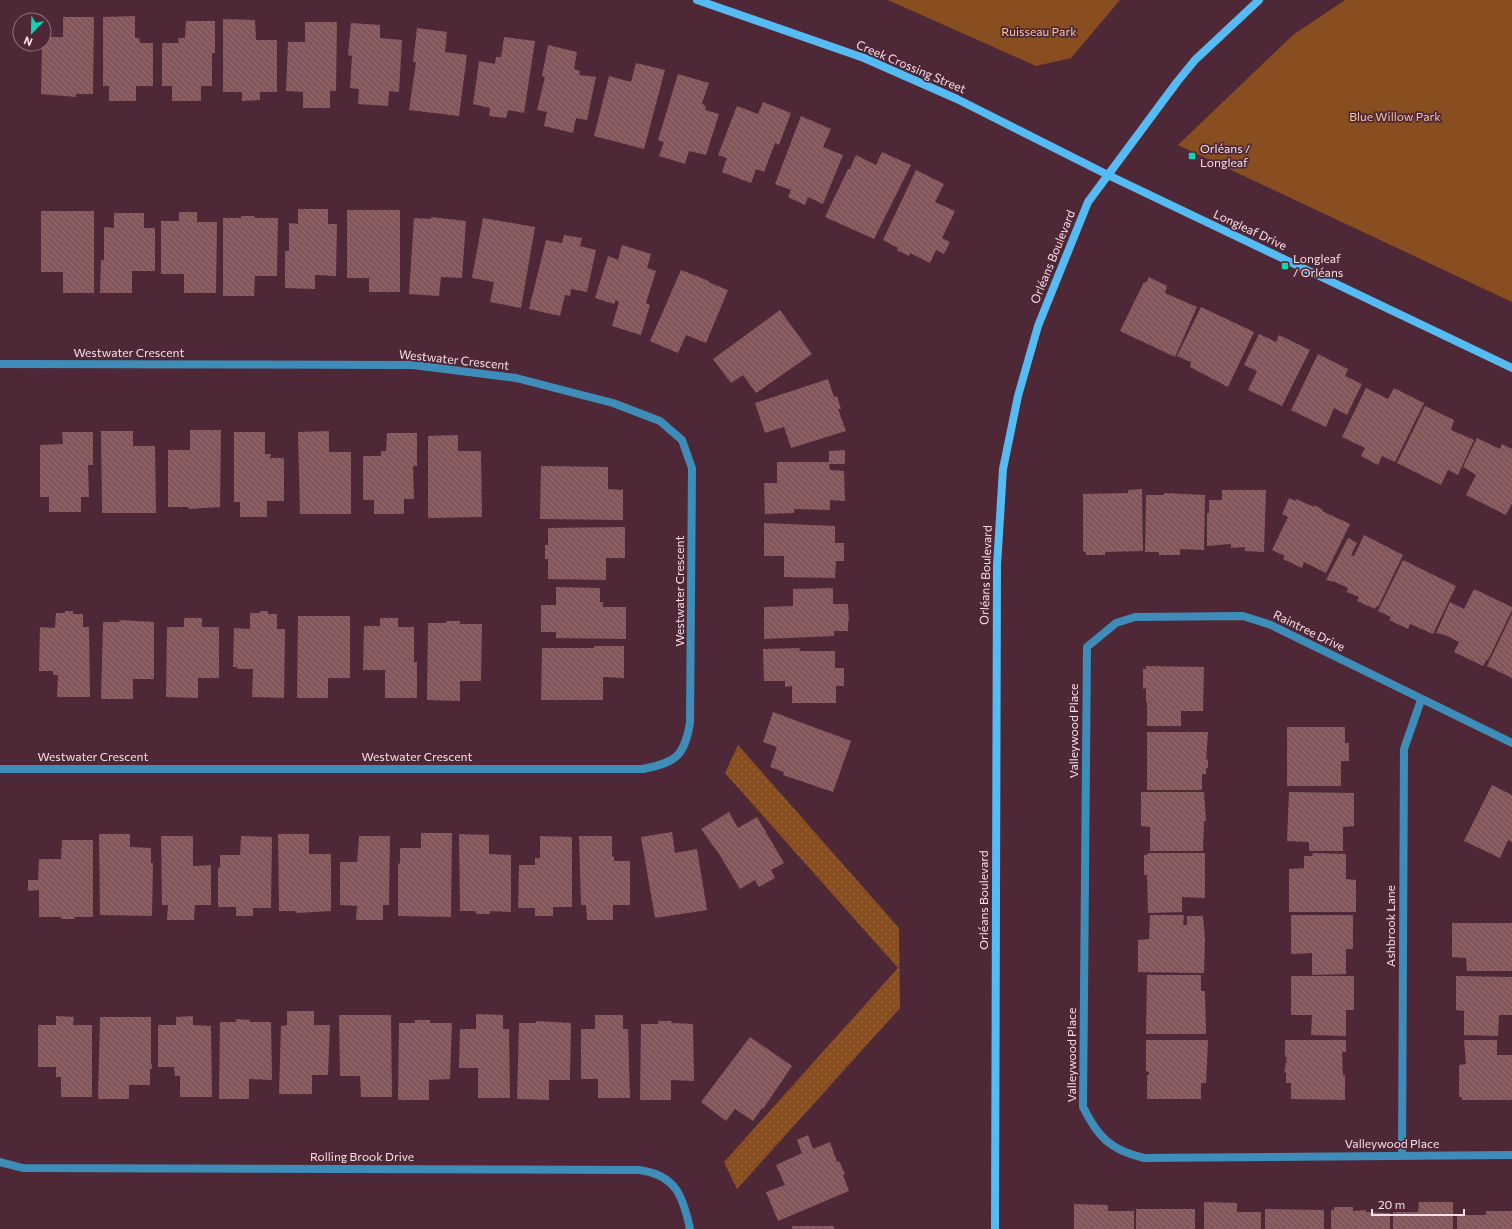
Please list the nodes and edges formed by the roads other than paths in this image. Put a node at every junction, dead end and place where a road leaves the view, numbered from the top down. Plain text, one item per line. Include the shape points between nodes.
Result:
1 (697, 0) edge
2 (1259, 0) edge
3 (1108, 175) junction
4 (0, 364) edge
5 (1512, 368) edge
6 (1086, 647) joint
7 (1421, 700) junction
8 (1512, 743) edge
9 (0, 769) edge
10 (1402, 1155) junction
11 (1512, 1155) edge
12 (0, 1162) edge
13 (690, 1229) edge
14 (995, 1229) edge

1 - 3 main road, Creek Crossing Street via 864,58 957,99
2 - 3 main road, Orléans Boulevard via 1190,66
3 - 5 main road, Longleaf Drive
3 - 14 main road, Orléans Boulevard via 1088,202 1038,326 1018,396 1003,469 997,566
4 - 9 street, Westwater Crescent via 412,365 516,378 613,404 660,421 682,440 692,468 690,723 687,742 677,758 661,766 643,770
6 - 7 street, Raintree Drive via 1116,623 1135,616 1243,616 1271,625
6 - 10 street, Valleywood Place via 1083,1107 1093,1127 1109,1144 1125,1153 1144,1158
7 - 8 street, Raintree Drive
7 - 10 street, Ashbrook Lane via 1404,749
10 - 11 street, Valleywood Place
12 - 13 street, Rolling Brook Drive via 23,1168 639,1170 654,1172 667,1179 679,1192 685,1205

